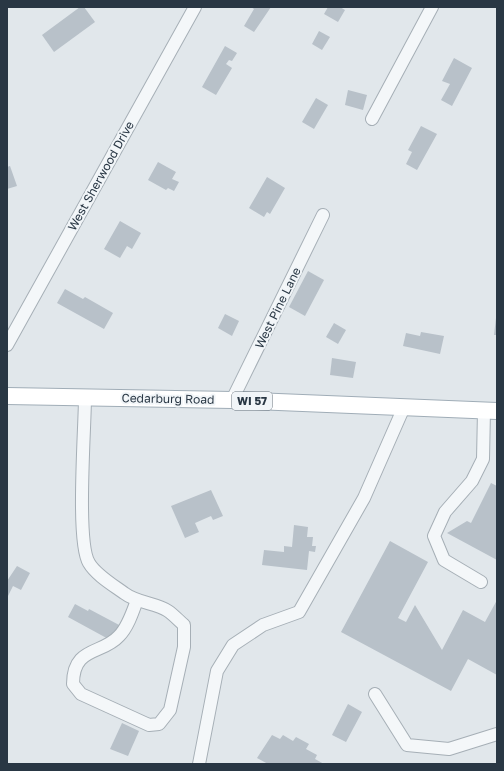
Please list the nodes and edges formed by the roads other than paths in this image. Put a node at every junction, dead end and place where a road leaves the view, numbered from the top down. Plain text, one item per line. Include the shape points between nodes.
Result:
1 (195, 7) edge
2 (432, 7) edge
3 (372, 119) dead end
4 (323, 215) dead end
5 (7, 345) edge
6 (7, 396) edge
7 (85, 397) junction
8 (232, 400) junction
9 (404, 407) junction
10 (491, 411) edge
11 (481, 582) dead end
12 (138, 600) junction
13 (375, 694) dead end
14 (497, 734) edge
15 (199, 764) edge

1 - 5 street, West Sherwood Drive
2 - 3 street
4 - 8 street, West Pine Lane
6 - 7 main road, Cedarburg Road / WI 57
7 - 8 main road, Cedarburg Road / WI 57
7 - 12 street via 84,551 93,569 125,594
8 - 9 main road, Cedarburg Road / WI 57
9 - 10 main road, Cedarburg Road / WI 57
9 - 15 street via 364,498 299,612 263,625 233,645 217,671
10 - 11 street via 483,459 472,481 445,512 434,536 444,560
12 - 12 street via 168,611 184,625 184,647 170,710 159,724 149,724 81,694 73,684 73,672 86,654 119,637
13 - 14 street via 407,745 449,749

